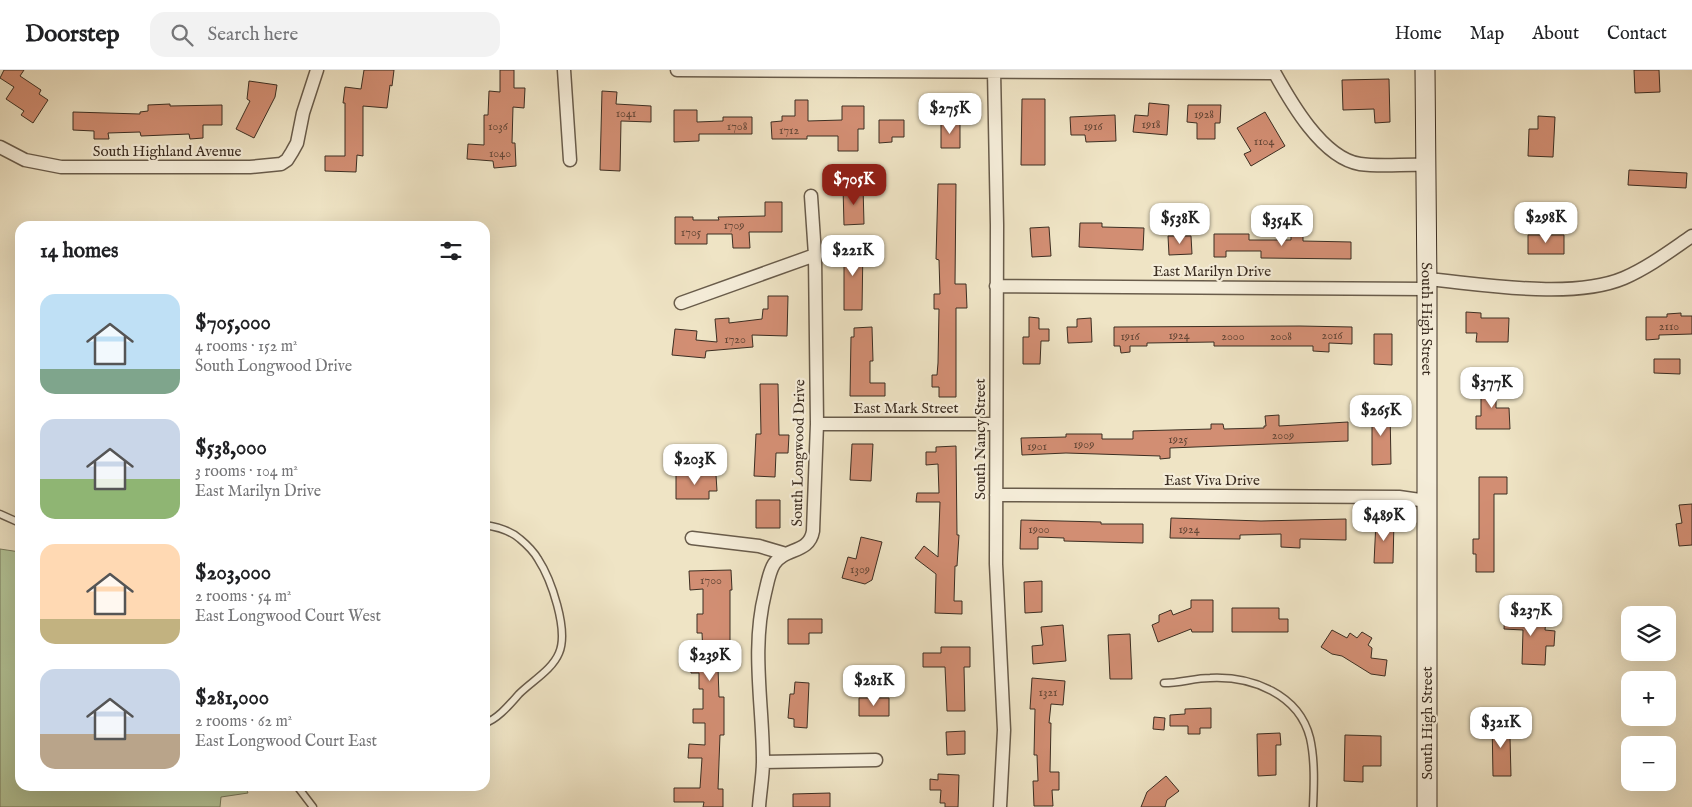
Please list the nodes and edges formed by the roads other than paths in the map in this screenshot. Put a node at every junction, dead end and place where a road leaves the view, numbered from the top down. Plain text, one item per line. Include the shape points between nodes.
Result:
1 (318, 70) edge
2 (564, 70) edge
3 (677, 70) edge
4 (719, 70) edge
5 (1425, 70) edge
6 (994, 71) edge
7 (1273, 71) edge
8 (0, 147) edge
9 (570, 160) dead end
10 (1425, 165) junction
11 (811, 196) dead end
12 (1692, 236) edge
13 (815, 255) junction
14 (1427, 284) junction
15 (996, 286) junction
16 (681, 302) dead end
17 (817, 424) junction
18 (995, 424) junction
19 (996, 495) junction
20 (1427, 500) junction
21 (0, 514) edge
22 (15, 521) edge
23 (490, 526) edge
24 (692, 538) dead end
25 (786, 554) junction
26 (1164, 684) dead end
27 (490, 722) edge
28 (876, 760) dead end
29 (763, 762) junction
30 (301, 791) edge
31 (313, 807) edge
32 (759, 807) edge
33 (1000, 807) edge
34 (1313, 807) edge
35 (1427, 807) edge

1 - 8 street, South Highland Avenue via 303,113 297,143 281,164 61,167 25,160
2 - 9 street
3 - 4 street
4 - 6 street
5 - 10 street, South High Street
6 - 7 street
6 - 15 street, South Nancy Street
7 - 10 street via 1308,124 1326,146 1344,159 1360,164
10 - 14 street, South High Street
11 - 13 street, South Longwood Drive
12 - 14 street, East Marilyn Drive via 1644,268 1624,278 1591,287 1538,289
13 - 16 street
13 - 17 street, South Longwood Drive
14 - 15 street, East Marilyn Drive
14 - 20 street, South High Street
15 - 18 street, South Nancy Street
17 - 18 street, East Mark Street
17 - 25 street, South Longwood Drive via 812,537 806,546
18 - 19 street, South Nancy Street
19 - 20 street, East Viva Drive via 1399,497
19 - 33 street, South Nancy Street via 997,598 1004,730
20 - 35 street, South High Street
21 - 22 lane
23 - 27 lane via 503,528 519,538 538,558 552,588 562,638 560,652 552,665
24 - 25 street via 760,546
25 - 29 street, South Longwood Drive via 773,565 760,622 757,664
26 - 34 lane via 1211,678 1236,680 1266,687 1288,701 1310,736
28 - 29 street
29 - 32 street, South Longwood Drive
30 - 31 lane

